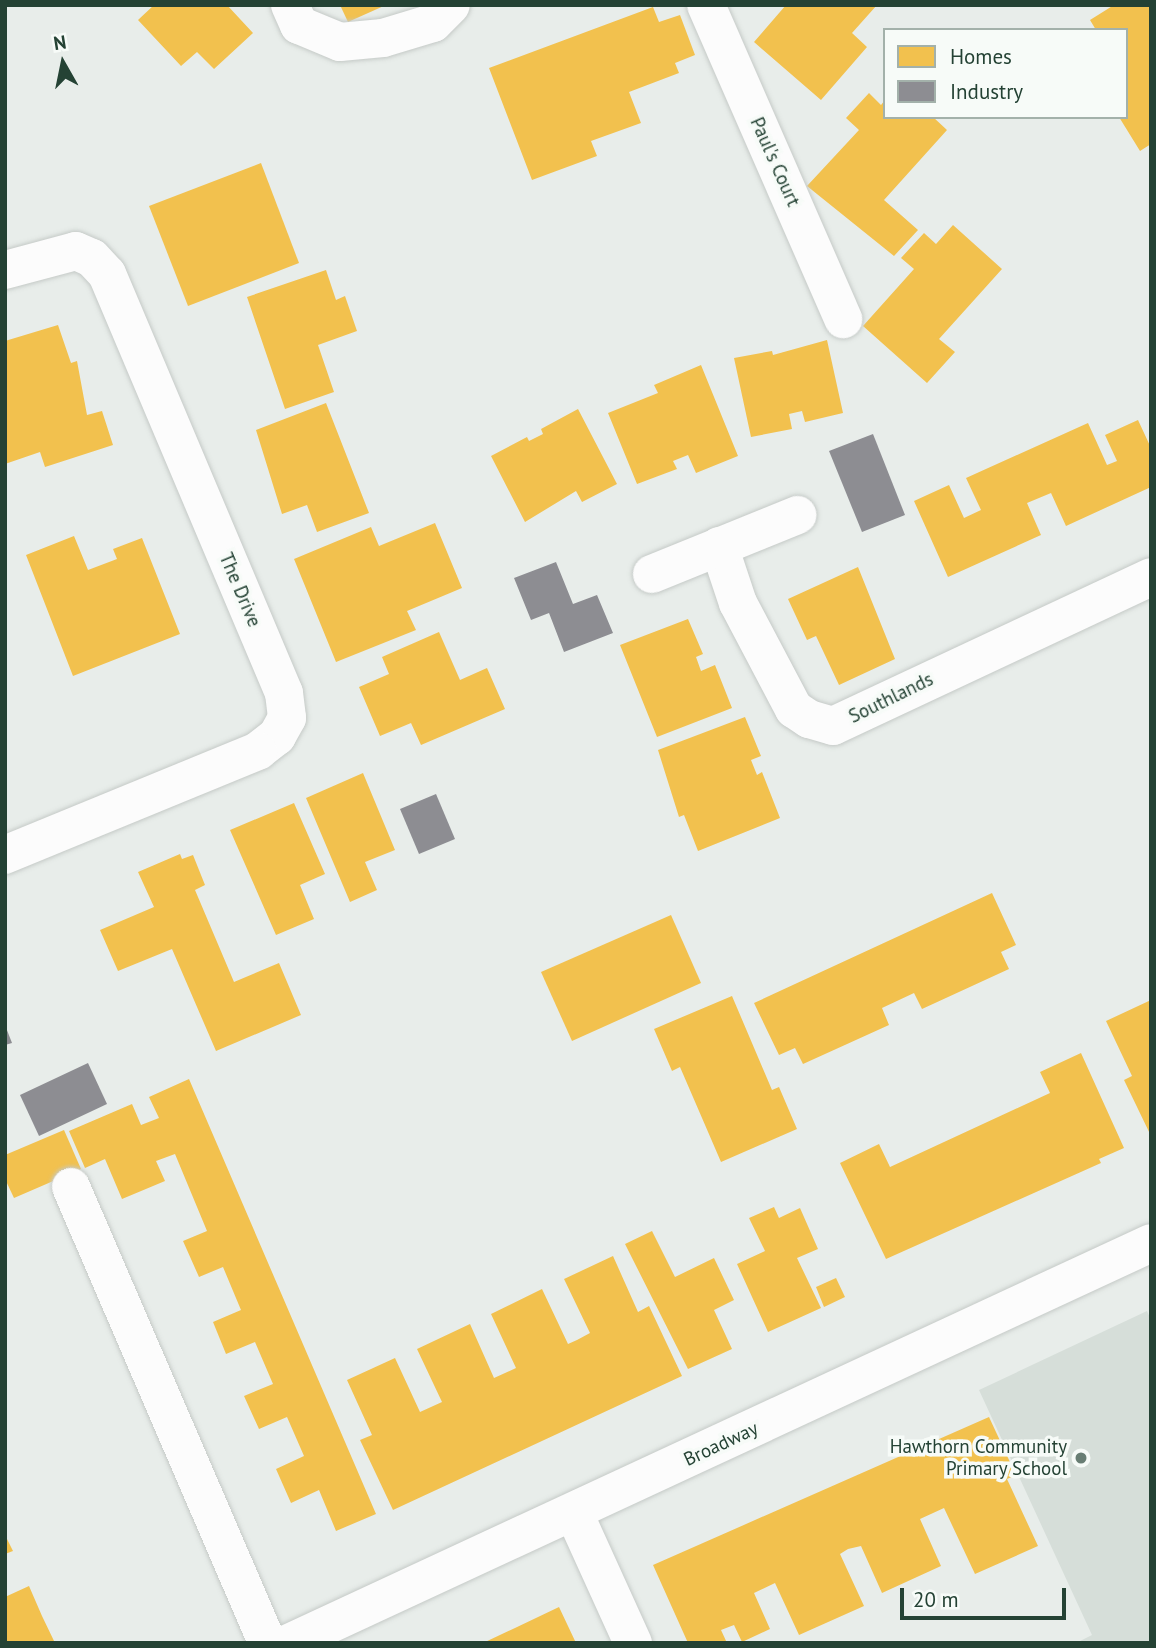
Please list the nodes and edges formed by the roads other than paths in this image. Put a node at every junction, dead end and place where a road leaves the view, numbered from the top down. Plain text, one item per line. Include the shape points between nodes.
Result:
1 (452, 5) edge
2 (706, 5) edge
3 (294, 15) edge
4 (5, 270) edge
5 (843, 318) dead end
6 (797, 515) dead end
7 (719, 546) junction
8 (652, 574) dead end
9 (1151, 576) edge
10 (5, 855) edge
11 (71, 1187) dead end
12 (1151, 1243) edge
13 (574, 1513) junction
14 (267, 1643) edge
15 (289, 1643) edge
16 (633, 1643) edge

1 - 3 street via 433,23 383,38 340,42
2 - 5 street, Paul's Court
4 - 10 street, The Drive via 76,251 92,258 107,274 284,693 287,718 277,736 258,751
6 - 7 street
7 - 8 street
7 - 9 street, Southlands via 738,603 794,709 833,726
11 - 14 street
12 - 13 street, Broadway
13 - 15 street, Broadway
13 - 16 street

